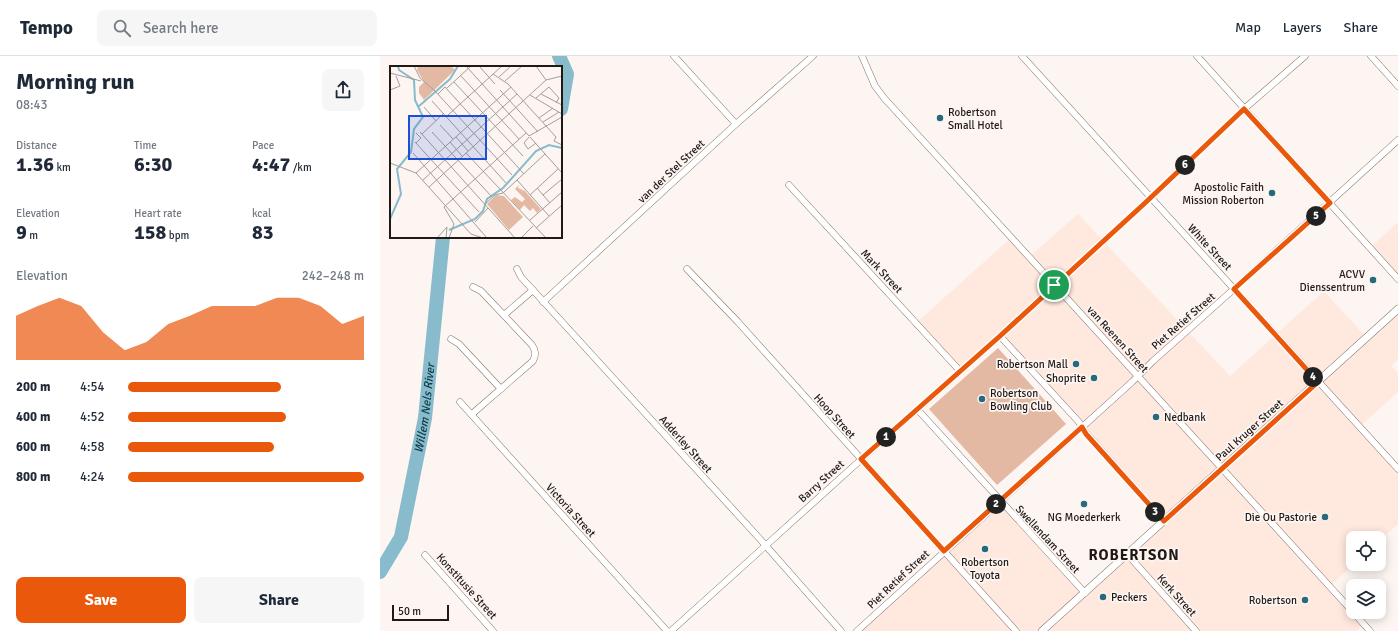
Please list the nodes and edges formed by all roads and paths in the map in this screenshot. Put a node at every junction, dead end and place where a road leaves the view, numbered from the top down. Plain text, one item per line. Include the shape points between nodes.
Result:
1 (674, 56) edge
2 (813, 56) edge
3 (862, 56) edge
4 (1022, 56) edge
5 (1197, 56) edge
6 (1304, 56) edge
7 (1371, 56) edge
8 (1398, 86) edge
9 (1244, 109) junction
10 (736, 124) junction
11 (1398, 140) edge
12 (789, 185) dead end
13 (1150, 197) junction
14 (1330, 203) junction
15 (517, 269) dead end
16 (687, 269) dead end
17 (1398, 279) edge
18 (1054, 285) junction
19 (473, 287) dead end
20 (1234, 289) junction
21 (533, 290) junction
22 (544, 302) junction
23 (1398, 309) edge
24 (504, 315) junction
25 (1000, 336) junction
26 (451, 339) dead end
27 (960, 371) junction
28 (1138, 376) junction
29 (1318, 382) junction
30 (502, 389) junction
31 (460, 402) dead end
32 (917, 409) junction
33 (472, 414) junction
34 (1082, 427) junction
35 (861, 459) junction
36 (1222, 468) junction
37 (1398, 469) edge
38 (1000, 501) junction
39 (1164, 521) junction
40 (766, 546) junction
41 (944, 551) junction
42 (425, 555) dead end
43 (1128, 555) junction
44 (1085, 593) junction
45 (1346, 604) edge
46 (1359, 619) edge
47 (493, 631) edge
48 (668, 631) edge
49 (671, 631) edge
50 (841, 631) edge
51 (857, 631) edge
52 (1016, 631) edge
53 (1042, 631) edge
54 (1196, 631) edge
55 (1370, 631) edge

1 - 10 street
2 - 10 street, van der Stel Street
3 - 18 street, van Reenen Street via 875,86 884,98
4 - 13 street, White Street
5 - 9 street
6 - 9 street, Barry Street
7 - 8 street
9 - 13 street, Barry Street
9 - 14 street
10 - 22 street, van der Stel Street
11 - 14 street, Piet Retief Street
12 - 27 street, Mark Street
13 - 18 street, Barry Street
13 - 20 street, White Street
14 - 17 street
14 - 20 street, Piet Retief Street
15 - 21 street, Adderley Street
16 - 35 street, Hoop Street
18 - 25 street, Barry Street
18 - 28 street, van Reenen Street
19 - 24 street
20 - 28 street, Piet Retief Street
20 - 29 street, White Street
21 - 22 street, Adderley Street
21 - 24 street
22 - 40 street, Adderley Street
23 - 29 street, Paul Kruger Street
24 - 30 street via 532,345 535,356 533,361
25 - 27 street, Barry Street
25 - 34 street
26 - 30 street via 459,344
27 - 32 street, Barry Street
28 - 34 street, Piet Retief Street
28 - 36 street, van Reenen Street
29 - 36 street, Paul Kruger Street
29 - 37 street, White Street
30 - 33 street
31 - 33 street, Victoria Street
32 - 35 street, Barry Street
32 - 38 street, Swellendam Street
33 - 48 street, Victoria Street
34 - 38 street, Piet Retief Street
34 - 39 street
35 - 40 street, Barry Street
35 - 41 street, Hoop Street
36 - 39 street, Paul Kruger Street
36 - 45 street, van Reenen Street
38 - 41 street, Piet Retief Street
38 - 44 street, Swellendam Street
39 - 43 street, Paul Kruger Street
40 - 49 street, Barry Street
40 - 50 street, Adderley Street
41 - 51 street, Piet Retief Street
41 - 52 street, Hoop Street
42 - 47 street, Konstitusie Street
43 - 44 street, Paul Kruger Street
43 - 54 street, Kerk Street
44 - 53 street, Paul Kruger Street
46 - 55 street, van Reenen Street

